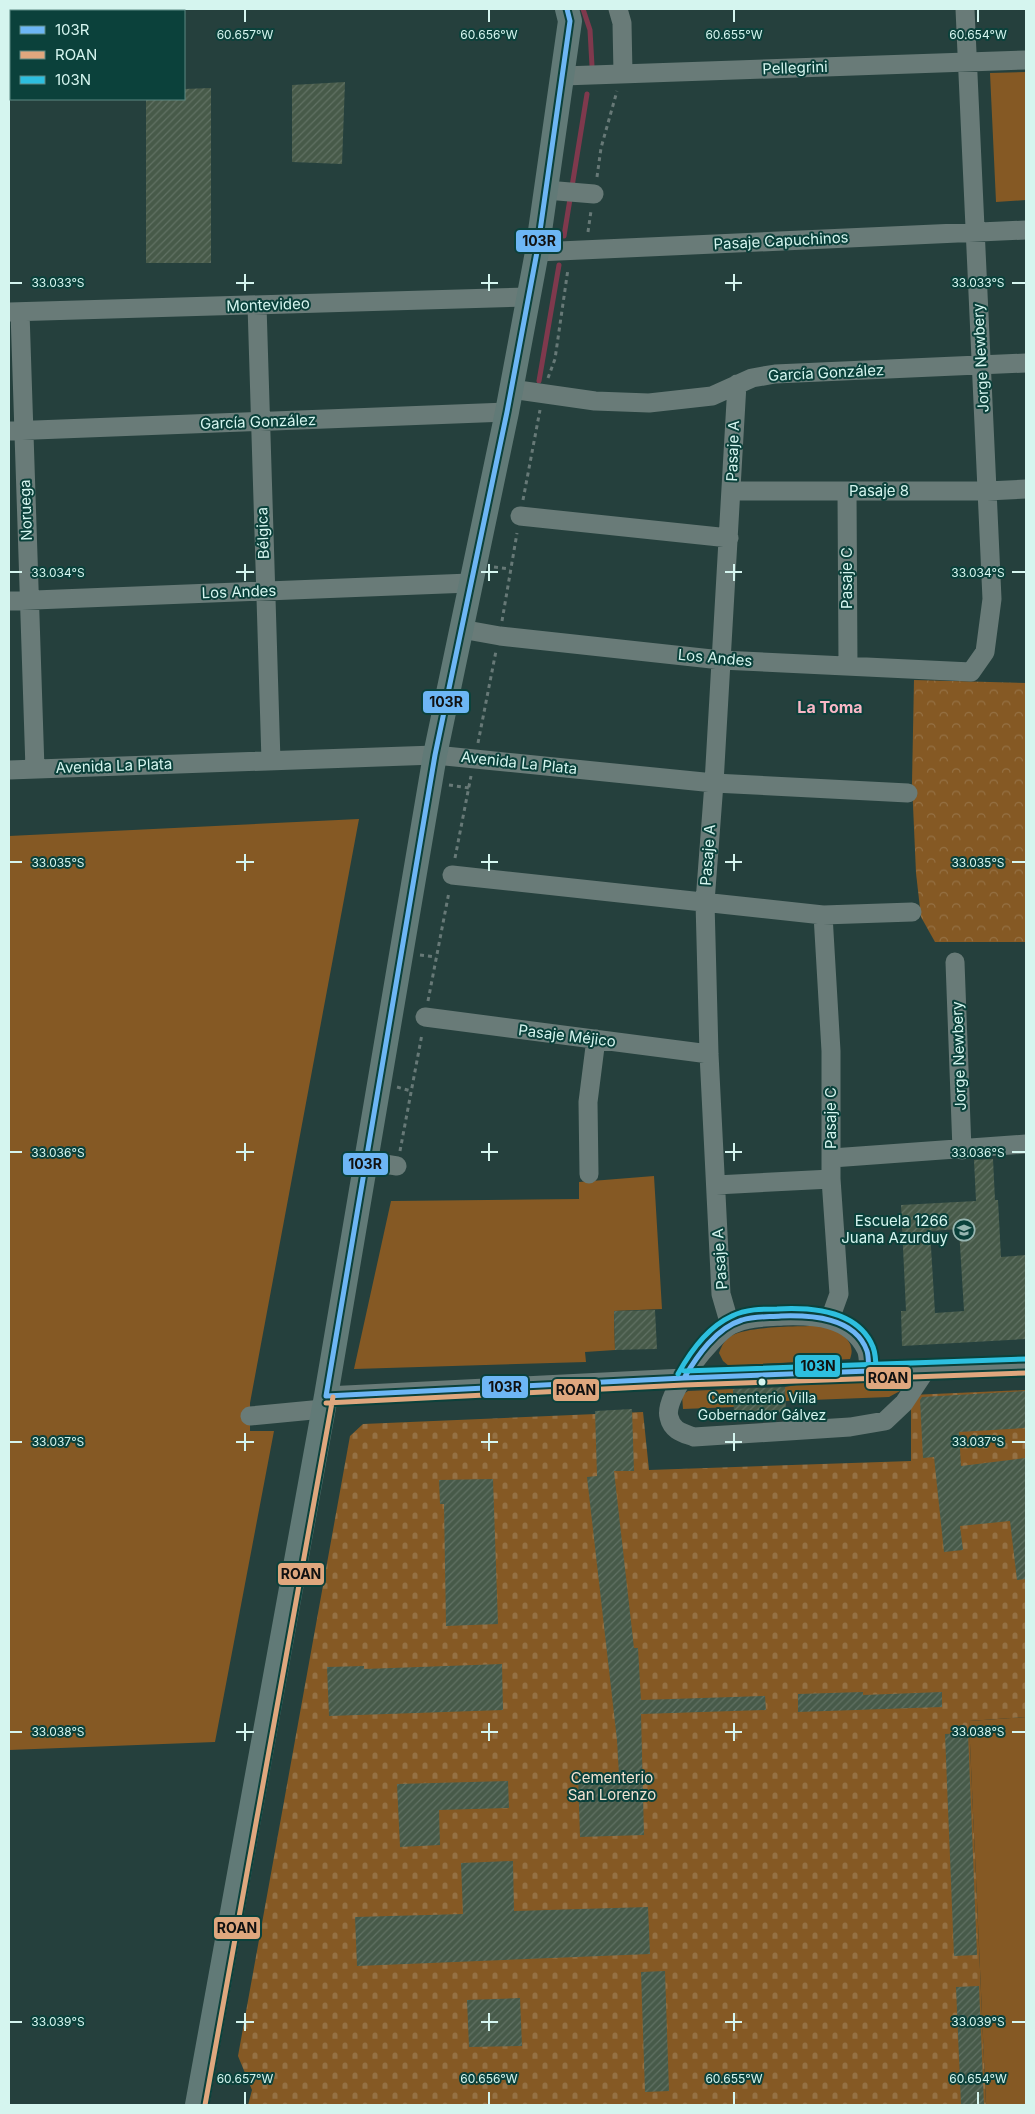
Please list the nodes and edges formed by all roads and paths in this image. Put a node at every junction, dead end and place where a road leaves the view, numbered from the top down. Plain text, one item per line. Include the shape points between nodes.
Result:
1 (567, 9) edge
2 (618, 9) edge
3 (965, 9) edge
4 (1026, 60) edge
5 (968, 62) junction
6 (623, 74) junction
7 (563, 76) junction
8 (571, 192) junction
9 (1026, 230) edge
10 (975, 232) junction
11 (585, 250) junction
12 (536, 252) junction
13 (528, 297) junction
14 (258, 305) junction
15 (14, 312) edge
16 (1026, 364) edge
17 (981, 367) junction
18 (737, 384) junction
19 (511, 389) junction
20 (543, 394) junction
21 (507, 412) junction
22 (260, 423) junction
23 (16, 431) edge
24 (1026, 489) edge
25 (732, 491) junction
26 (847, 491) junction
27 (987, 491) junction
28 (520, 516) junction
29 (729, 538) junction
30 (470, 583) junction
31 (266, 592) junction
32 (9, 600) edge
33 (29, 600) junction
34 (461, 629) junction
35 (500, 636) junction
36 (721, 660) junction
37 (848, 665) junction
38 (971, 672) joint
39 (436, 755) junction
40 (474, 759) junction
41 (271, 761) junction
42 (35, 769) junction
43 (9, 770) edge
44 (714, 783) junction
45 (908, 793) dead end
46 (452, 875) junction
47 (704, 902) junction
48 (912, 912) dead end
49 (823, 915) junction
50 (956, 962) dead end
51 (425, 1017) junction
52 (596, 1039) junction
53 (709, 1054) junction
54 (1026, 1144) edge
55 (962, 1150) junction
56 (832, 1158) junction
57 (366, 1161) junction
58 (397, 1166) joint
59 (589, 1174) dead end
60 (831, 1179) junction
61 (716, 1185) junction
62 (830, 1318) junction
63 (730, 1325) junction
64 (1026, 1366) edge
65 (926, 1370) junction
66 (869, 1371) junction
67 (684, 1378) junction
68 (325, 1402) junction
69 (250, 1416) dead end
70 (196, 2105) edge

1 - 7 main road via 570,20
2 - 6 street via 622,23
3 - 5 street, Jorge Newbery
4 - 5 street, Pellegrini
5 - 6 street, Pellegrini
5 - 10 street, Jorge Newbery
6 - 7 street, Pellegrini
6 - 8 path via 601,148
7 - 8 main road
8 - 11 path
8 - 12 main road
9 - 10 street, Pasaje Capuchinos
10 - 11 street, Pasaje Capuchinos
10 - 17 street, Jorge Newbery
11 - 12 street, Pasaje Capuchinos
11 - 20 path via 567,269 555,359
12 - 13 main road
13 - 14 street, Montevideo
13 - 19 main road
14 - 15 street, Montevideo
14 - 22 street, Bélgica
15 - 23 street, Noruega
16 - 17 street, García González
17 - 18 street, García González via 775,374
17 - 27 street, Jorge Newbery
18 - 20 street, García González via 712,396 649,404
18 - 25 street, Pasaje A
19 - 20 street, García González
19 - 21 main road
20 - 28 path
21 - 22 street, García González
21 - 30 main road
22 - 23 street, García González
22 - 31 street, Bélgica
23 - 33 street, Noruega
24 - 27 street, Pasaje 8
25 - 26 street, Pasaje 8
25 - 29 street, Pasaje A
26 - 27 street, Pasaje 8
26 - 37 street, Pasaje C
27 - 38 street, Jorge Newbery via 992,599 984,652
28 - 29 street
28 - 35 path
29 - 36 street, Pasaje A
30 - 31 street, Los Andes
30 - 34 main road
31 - 33 street, Los Andes
31 - 41 street, Bélgica
32 - 33 street, Los Andes
33 - 42 street, Noruega
34 - 35 street, Los Andes
34 - 39 main road
35 - 36 street, Los Andes
35 - 40 path
36 - 37 street, Los Andes
36 - 44 street, Pasaje A
37 - 38 street, Los Andes
39 - 40 street, Avenida La Plata
39 - 41 street, Avenida La Plata
39 - 57 main road
40 - 44 street, Avenida La Plata
40 - 46 path
41 - 42 street, Avenida La Plata
42 - 43 street, Avenida La Plata
44 - 45 street, Avenida La Plata
44 - 47 street, Pasaje A
46 - 47 street
46 - 51 path
47 - 49 street
47 - 53 street, Pasaje A
48 - 49 street
49 - 56 street, Pasaje C via 831,1051
50 - 55 street, Jorge Newbery
51 - 52 street, Pasaje Méjico
51 - 58 path
52 - 53 street, Pasaje Méjico
52 - 59 street via 588,1102
53 - 61 street, Pasaje A
54 - 55 street
55 - 56 street
56 - 60 street, Pasaje C
57 - 58 street
57 - 68 main road
60 - 61 street
60 - 62 street, Pasaje C via 839,1294
61 - 63 street, Pasaje A via 721,1294
62 - 63 street via 810,1315 757,1317
62 - 66 street via 858,1337 867,1350
63 - 67 street via 694,1360
64 - 65 street
65 - 66 street
65 - 67 street via 904,1403 885,1421 850,1427 694,1437 676,1431 668,1417 670,1402
66 - 67 street
67 - 68 street
68 - 69 street
68 - 70 main road

